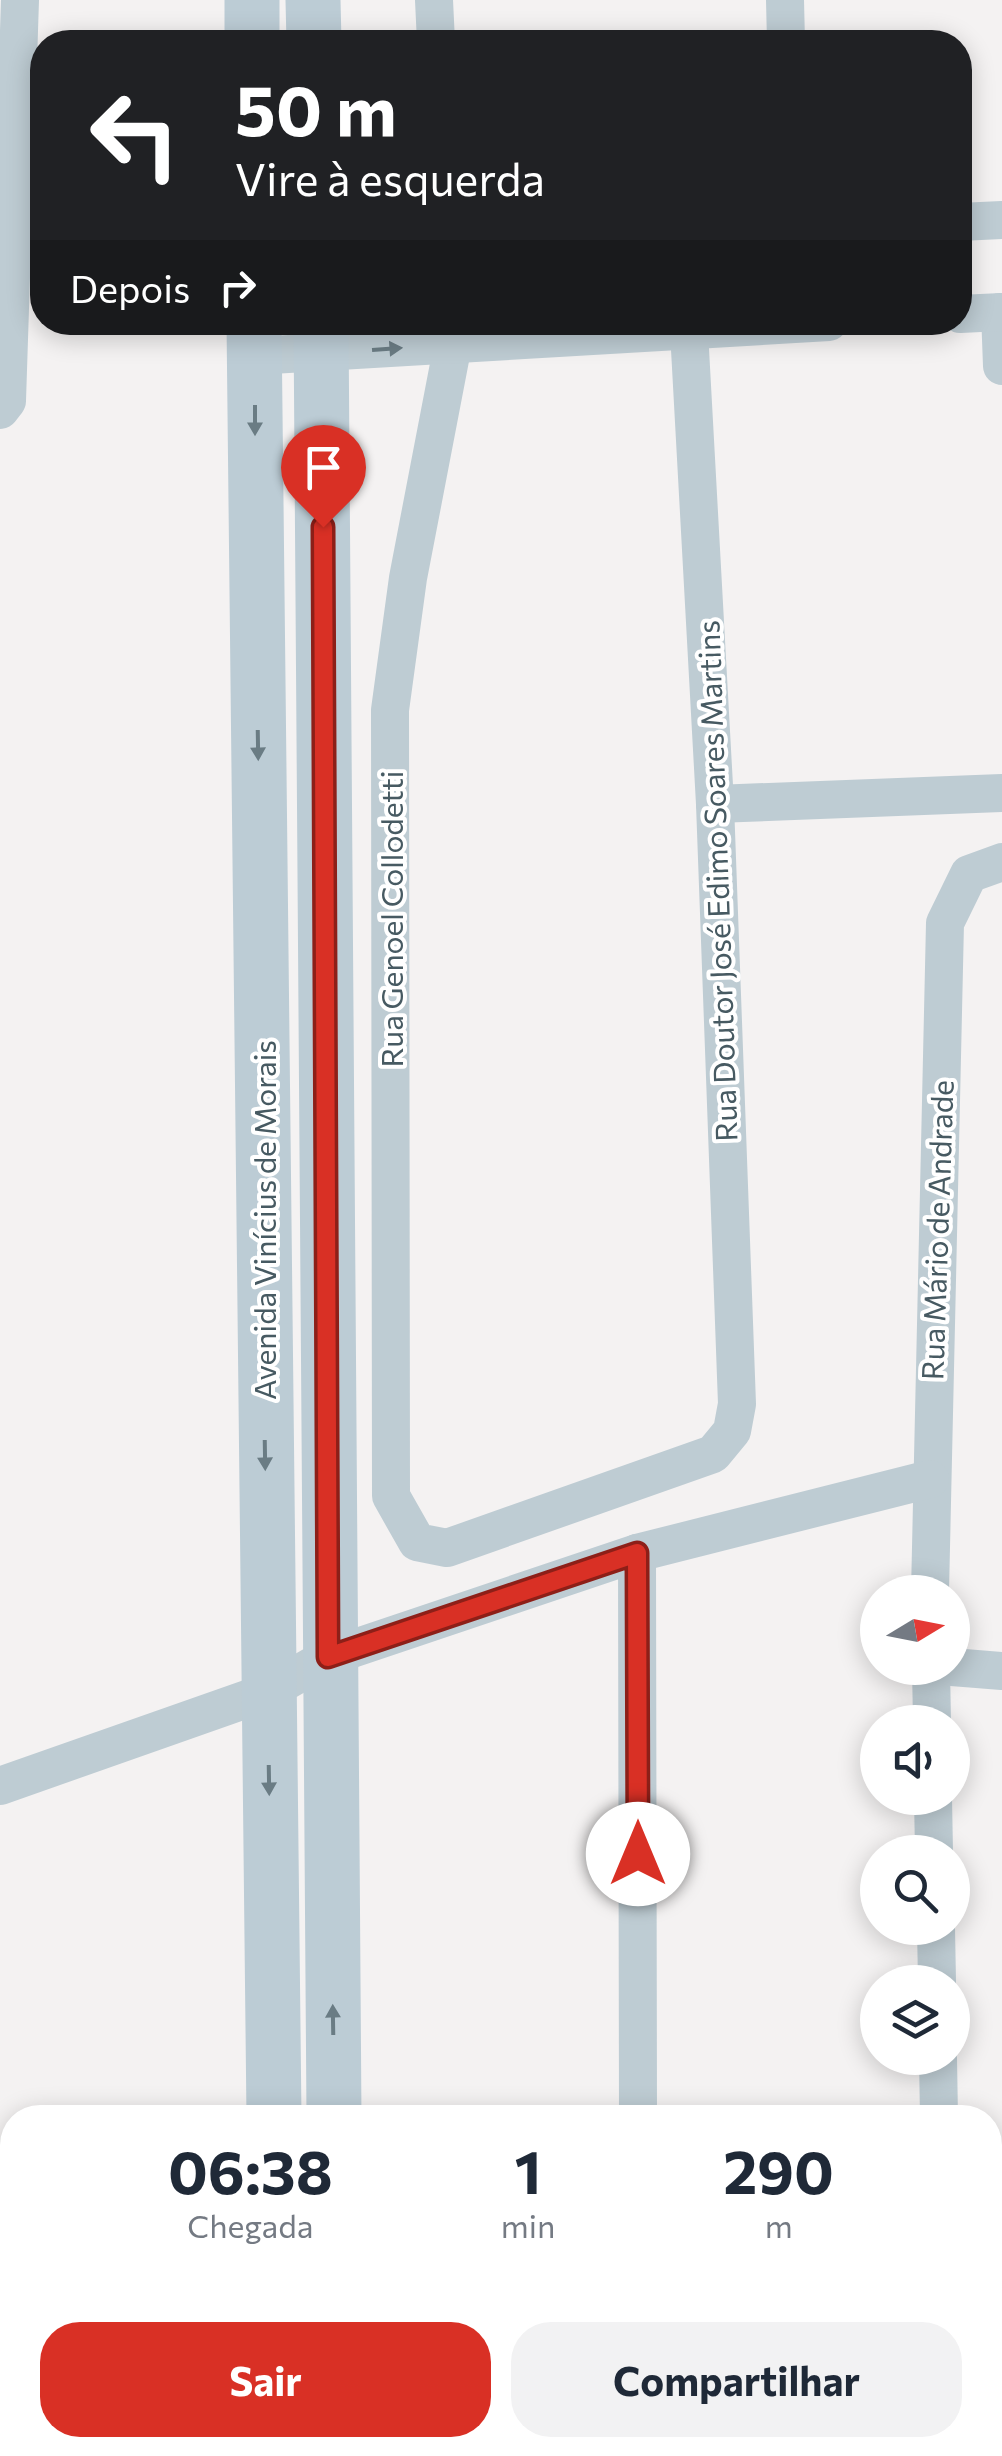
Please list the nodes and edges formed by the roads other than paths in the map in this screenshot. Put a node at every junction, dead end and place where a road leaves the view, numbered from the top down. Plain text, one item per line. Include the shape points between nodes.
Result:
1 (20, 0) edge
2 (252, 0) edge
3 (313, 0) edge
4 (434, 0) edge
5 (785, 0) edge
6 (252, 30) edge
7 (314, 30) edge
8 (435, 30) edge
9 (786, 30) edge
10 (21, 68) edge
11 (20, 138) edge
12 (1002, 220) edge
13 (972, 221) edge
14 (1001, 312) edge
15 (972, 313) edge
16 (400, 335) edge
17 (453, 335) edge
18 (689, 335) edge
19 (321, 338) edge
20 (254, 339) edge
21 (1002, 366) edge
22 (0, 410) edge
23 (323, 596) junction
24 (256, 598) junction
25 (1002, 793) edge
26 (716, 804) junction
27 (986, 868) edge
28 (261, 977) junction
29 (327, 979) junction
30 (264, 1357) junction
31 (325, 1361) junction
32 (732, 1431) joint
33 (930, 1479) junction
34 (637, 1553) junction
35 (930, 1575) edge
36 (328, 1657) junction
37 (970, 1668) edge
38 (1002, 1671) edge
39 (267, 1692) junction
40 (0, 1786) edge
41 (938, 2075) edge
42 (274, 2105) edge
43 (334, 2105) edge
44 (638, 2105) edge
45 (939, 2105) edge

1 - 10 street
2 - 6 street
3 - 7 street
4 - 8 street
5 - 9 street
10 - 11 street
11 - 22 street via 8,400
12 - 13 street
14 - 15 street
14 - 21 street
19 -> 16 street
17 - 32 street, Rua Genoel Collodetti via 390,710 390,1496 417,1542 447,1548 714,1454
18 - 26 street, Rua Doutor José Edimo Soares Martins
19 - 20 street
19 - 23 street, Avenida Vinícius de Morais
20 -> 24 street, Avenida Vinícius de Morais
23 - 24 street
23 - 29 street, Avenida Vinícius de Morais
24 -> 28 street, Avenida Vinícius de Morais
25 - 26 street
26 - 32 street, Rua Doutor José Edimo Soares Martins via 738,1404
27 - 33 street, Rua Mário de Andrade via 945,923
28 - 29 street
28 - 30 street, Avenida Vinícius de Morais
29 - 31 street, Avenida Vinícius de Morais
30 - 31 street
30 -> 39 street, Avenida Vinícius de Morais
31 - 36 street, Avenida Vinícius de Morais
33 - 34 street
33 - 35 street, Rua Mário de Andrade
34 - 36 street
34 - 44 street
36 - 39 street
43 -> 36 street, Avenida Vinícius de Morais
37 - 38 street
39 - 40 street
39 -> 42 street, Avenida Vinícius de Morais
41 - 45 street

